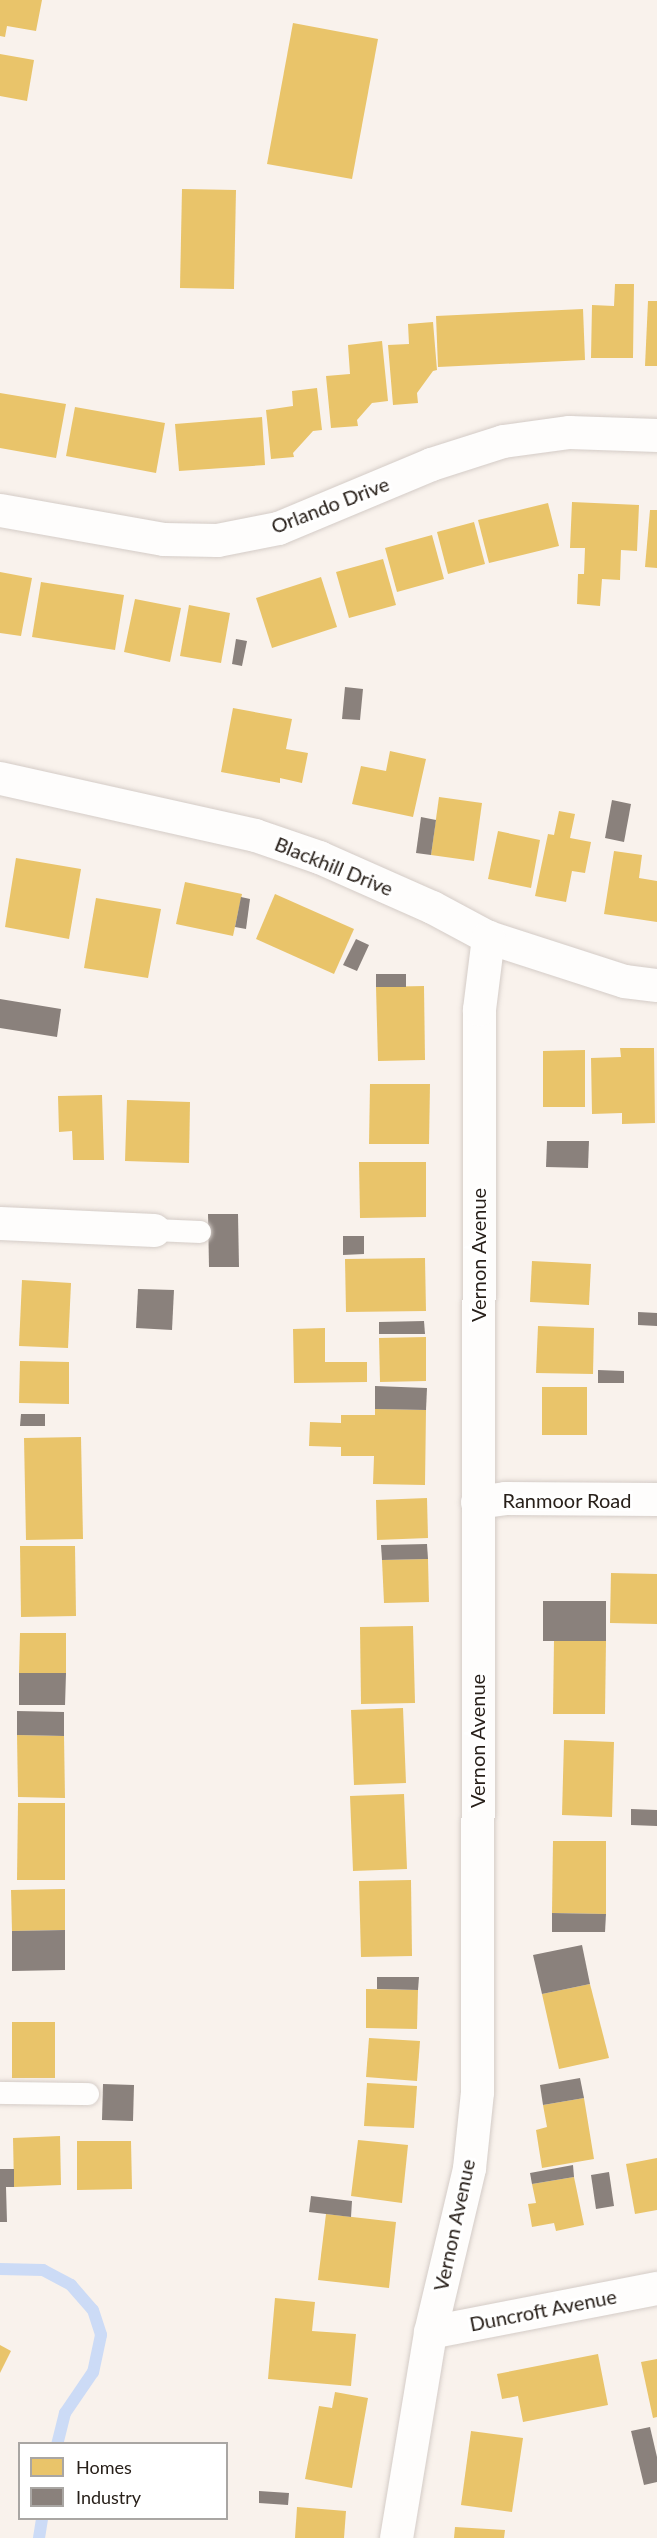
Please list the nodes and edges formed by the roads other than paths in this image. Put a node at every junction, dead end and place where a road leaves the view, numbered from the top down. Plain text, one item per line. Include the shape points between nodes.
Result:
1 (657, 435) edge
2 (0, 510) edge
3 (0, 778) edge
4 (488, 937) junction
5 (657, 985) edge
6 (0, 1223) edge
7 (154, 1230) joint
8 (200, 1232) dead end
9 (657, 1499) edge
10 (477, 1502) junction
11 (0, 2093) edge
12 (88, 2094) dead end
13 (657, 2288) edge
14 (430, 2332) junction
15 (396, 2538) edge

1 - 2 street, Orlando Drive via 569,432 503,441 431,464 278,528 217,540 163,539
3 - 4 street, Blackhill Drive via 255,835 340,866
4 - 5 street, Blackhill Drive via 624,981
4 - 10 street, Vernon Avenue via 479,1009
6 - 7 street
7 - 8 lane
9 - 10 street, Ranmoor Road via 505,1498
10 - 14 street, Vernon Avenue via 477,2092 469,2168
11 - 12 lane
13 - 14 street, Duncroft Avenue
14 - 15 street, Vernon Avenue

